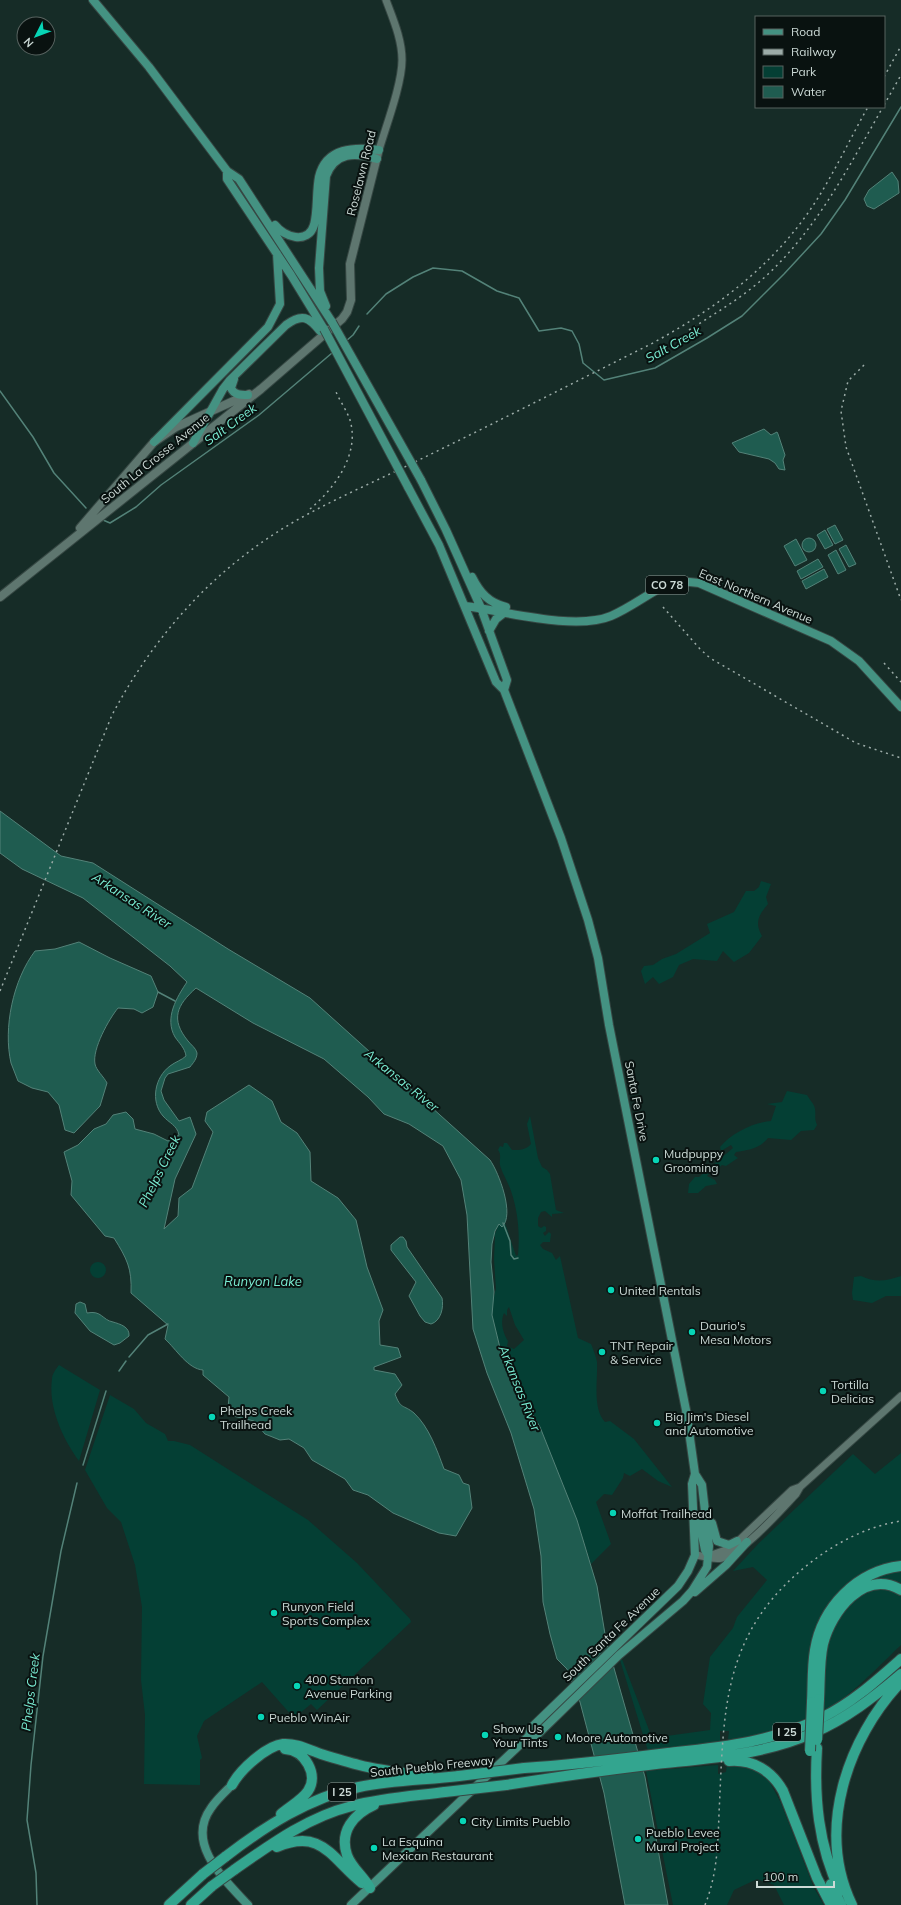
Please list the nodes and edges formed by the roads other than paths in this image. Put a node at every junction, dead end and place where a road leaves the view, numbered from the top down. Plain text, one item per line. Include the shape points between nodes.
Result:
1 (93, 0) edge
2 (386, 0) edge
3 (379, 150) junction
4 (377, 159) junction
5 (227, 171) junction
6 (260, 210) junction
7 (277, 254) junction
8 (332, 322) junction
9 (322, 330) junction
10 (317, 341) joint
11 (236, 375) junction
12 (261, 389) junction
13 (248, 395) junction
14 (210, 411) junction
15 (154, 442) junction
16 (192, 443) junction
17 (448, 536) junction
18 (64, 547) junction
19 (0, 597) edge
20 (465, 606) junction
21 (481, 608) junction
22 (505, 612) junction
23 (538, 617) junction
24 (489, 631) junction
25 (504, 690) junction
26 (901, 707) edge
27 (901, 1396) edge
28 (695, 1474) junction
29 (800, 1487) junction
30 (693, 1496) junction
31 (707, 1520) junction
32 (737, 1541) junction
33 (747, 1542) junction
34 (695, 1556) junction
35 (709, 1556) junction
36 (901, 1566) edge
37 (901, 1590) edge
38 (692, 1591) joint
39 (683, 1601) junction
40 (901, 1652) edge
41 (901, 1659) edge
42 (901, 1674) edge
43 (901, 1682) edge
44 (854, 1698) junction
45 (816, 1701) junction
46 (530, 1736) junction
47 (813, 1750) junction
48 (655, 1760) junction
49 (678, 1762) junction
50 (577, 1769) junction
51 (447, 1778) junction
52 (232, 1785) junction
53 (430, 1794) junction
54 (238, 1847) junction
55 (251, 1858) junction
56 (370, 1888) junction
57 (169, 1905) edge
58 (191, 1905) edge
59 (248, 1905) edge
60 (352, 1905) edge
61 (831, 1905) edge
62 (841, 1905) edge
63 (848, 1905) edge
64 (852, 1905) edge

1 - 5 main road via 173,96
2 - 3 street, Roselawn Road via 398,34 402,60 400,76
3 - 4 main road, Roselawn Road
3 - 6 main road via 349,148 338,152 326,162 319,177 314,224 304,236 291,237 279,231 266,212
4 - 8 main road via 359,154 348,155 334,163 326,176 319,268 320,291
4 - 10 main road, Roselawn Road via 350,264 350,305 342,320
5 - 6 main road via 238,179
5 - 7 main road via 226,179
6 - 8 main road
7 - 9 main road
7 - 15 main road via 280,304 268,327
8 - 17 main road, bridge via 421,480
9 - 11 main road via 311,320 302,317 293,320
9 - 20 main road, bridge via 344,365 439,545
10 - 12 main road, South La Crosse Avenue
11 - 13 main road via 232,382 233,391 240,395
11 - 14 main road via 223,389
12 - 13 main road, South La Crosse Avenue
12 - 16 main road, South La Crosse Avenue
13 - 14 main road, South La Crosse Avenue
14 - 15 main road, South La Crosse Avenue via 176,427
14 - 16 main road
15 - 18 main road, South La Crosse Avenue
16 - 18 main road, South La Crosse Avenue
17 - 21 main road
17 - 23 main road via 454,538 485,598 496,605
18 - 19 main road, South La Crosse Avenue
20 - 21 main road, East Northern Avenue / CO 78
20 - 25 main road via 496,682
21 - 22 main road, East Northern Avenue / CO 78
21 - 24 main road
22 - 23 main road, East Northern Avenue / CO 78
22 - 24 main road via 496,619
23 - 26 main road, East Northern Avenue / CO 78 via 570,622 601,619 619,612 670,583 699,583 831,641 859,661
24 - 25 main road via 507,680
25 - 28 main road, Santa Fe Drive via 575,878 598,958 609,1025 686,1410
27 - 29 street
28 - 30 main road, Santa Fe Drive via 692,1484
28 - 31 main road, Santa Fe Drive via 702,1485
29 - 32 street via 792,1490
29 - 33 street
30 - 34 main road, Santa Fe Drive
30 - 35 main road via 705,1550
31 - 32 main road via 712,1523 714,1536 719,1543 729,1545
31 - 35 main road, Santa Fe Drive
32 - 35 street via 731,1548
33 - 35 street via 723,1558 713,1559
33 - 39 main road via 726,1565
34 - 35 street
34 - 46 main road, South Santa Fe Avenue via 678,1586 531,1728
35 - 38 main road, Santa Fe Drive via 707,1567
36 - 45 highway via 880,1571 857,1583 829,1612 819,1633 815,1650
37 - 45 highway via 887,1584 871,1585 857,1592 841,1608 831,1624 824,1643
38 - 39 main road, South Santa Fe Avenue
39 - 46 main road, South Santa Fe Avenue via 619,1655 537,1735
40 - 44 highway
41 - 44 highway, South Pueblo Freeway / I 25
42 - 49 highway, South Pueblo Freeway / I 25 via 849,1715 801,1739 748,1753
43 - 64 highway via 866,1729 851,1760 842,1788 838,1824 839,1860
44 - 48 highway, South Pueblo Freeway / I 25 via 812,1723 773,1737
45 - 47 highway, bridge
46 - 56 main road, South Santa Fe Avenue
47 - 62 highway via 809,1796 814,1831 823,1865
47 - 63 highway via 819,1824 829,1862
48 - 49 highway, South Pueblo Freeway / I 25
48 - 50 highway, South Pueblo Freeway / I 25
49 - 61 highway via 687,1765 741,1761 759,1766 773,1776 783,1791 816,1878
50 - 51 highway, South Pueblo Freeway / I 25, bridge via 524,1768
50 - 53 highway, South Pueblo Freeway / I 25, bridge via 506,1785
51 - 52 highway via 372,1768 287,1744 271,1748 261,1754
51 - 54 highway, South Pueblo Freeway / I 25 via 358,1787 336,1794 290,1814
52 - 54 highway via 240,1782 268,1755 280,1749 290,1749 301,1755 309,1765 312,1779 311,1786 304,1796
52 - 59 main road via 208,1813 204,1841 213,1864
53 - 55 highway, South Pueblo Freeway / I 25 via 382,1799 338,1810 290,1833
53 - 56 highway via 376,1805 357,1814 350,1823 345,1842 347,1855
54 - 57 highway, South Pueblo Freeway / I 25, bridge
55 - 56 highway via 289,1842 313,1841 327,1849 350,1873
55 - 58 highway, South Pueblo Freeway / I 25, bridge via 212,1886
56 - 60 main road, South Santa Fe Avenue

